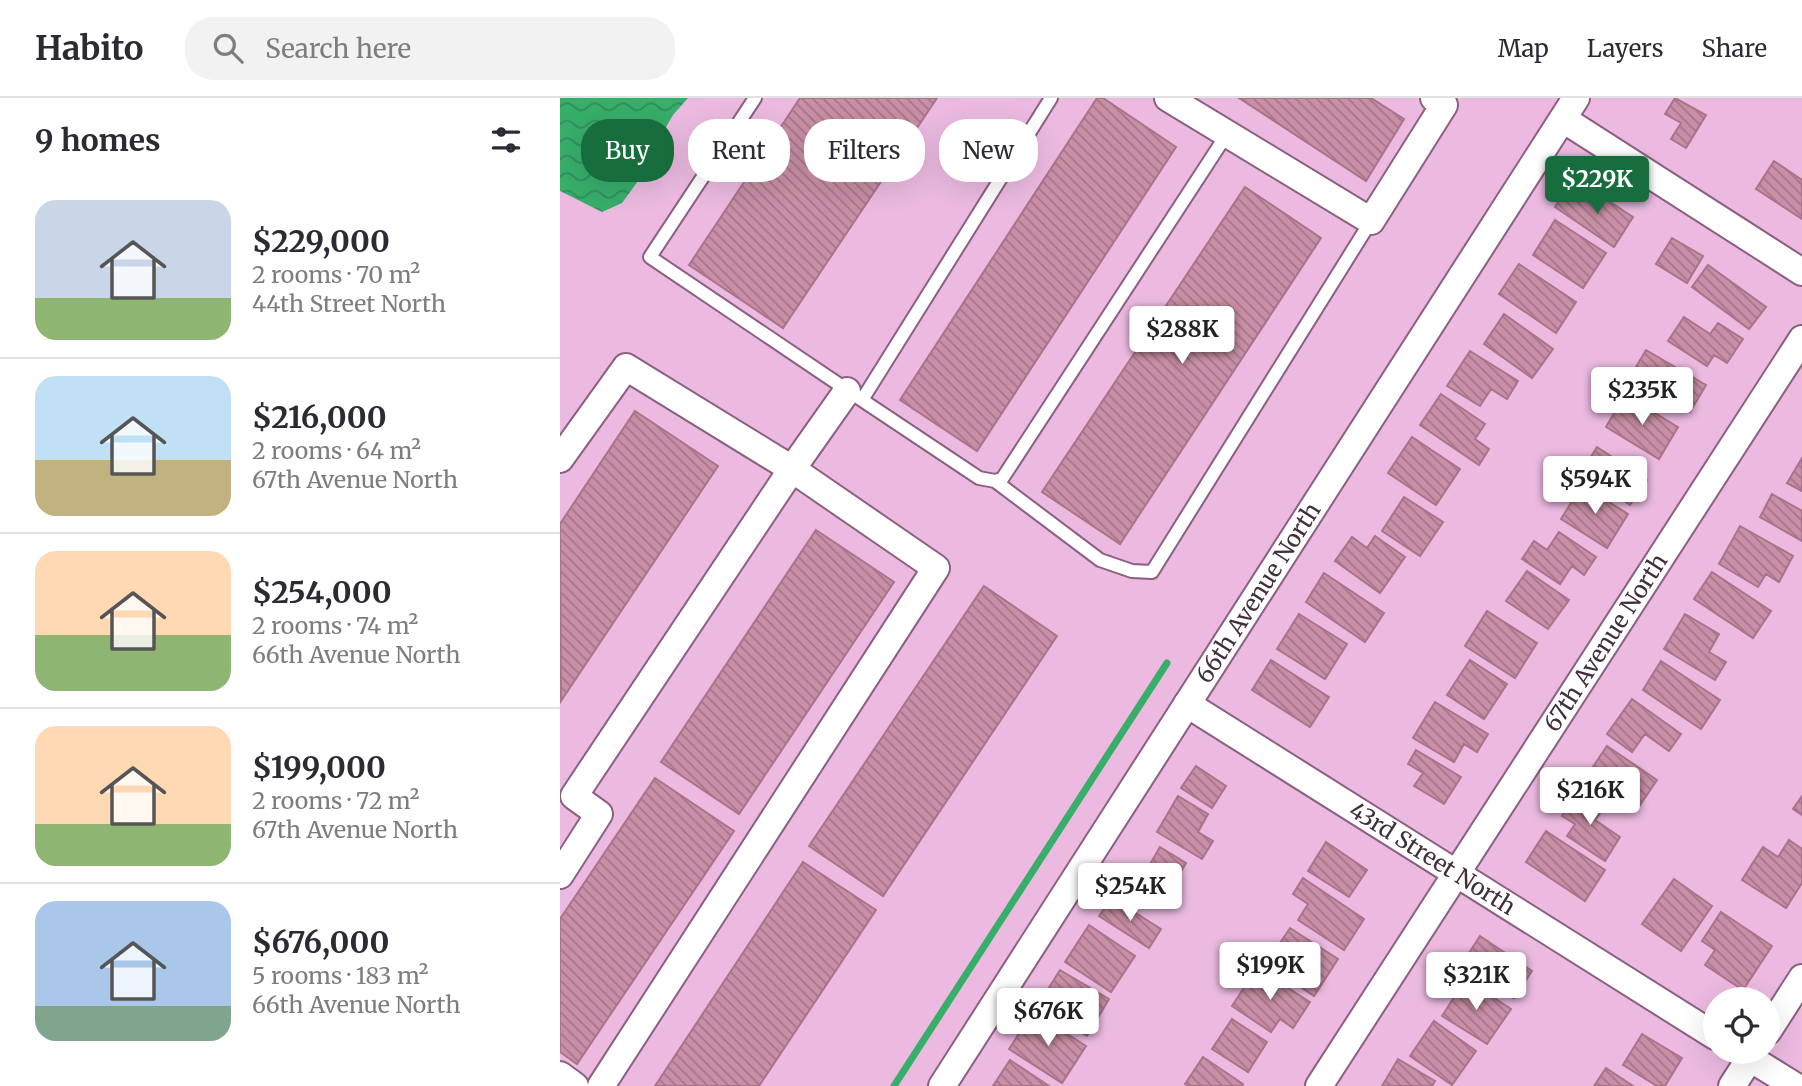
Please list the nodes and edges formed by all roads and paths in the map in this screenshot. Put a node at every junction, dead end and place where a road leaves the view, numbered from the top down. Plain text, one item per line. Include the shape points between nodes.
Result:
1 (755, 98) edge
2 (1052, 98) edge
3 (1168, 98) edge
4 (1434, 98) edge
5 (1569, 108) edge
6 (1227, 134) junction
7 (1371, 221) junction
8 (1802, 272) edge
9 (1802, 339) edge
10 (855, 396) junction
11 (560, 459) edge
12 (792, 469) junction
13 (995, 481) junction
14 (1187, 704) junction
15 (1458, 874) junction
16 (560, 875) edge
17 (1802, 978) edge
18 (1780, 1012) edge
19 (1703, 1028) edge
20 (1743, 1064) edge
21 (1763, 1064) edge
22 (560, 1076) edge
23 (575, 1086) edge
24 (601, 1086) edge
25 (942, 1086) edge
26 (1319, 1086) edge
27 (1732, 1086) edge
28 (1795, 1086) edge

1 - 10 lane via 650,257
2 - 10 lane
3 - 6 street
4 - 7 street via 1444,105
5 - 8 street
5 - 14 street, 66th Avenue North
6 - 7 street
6 - 13 lane via 1002,479
7 - 13 lane via 1152,572 1132,571 1100,560
9 - 15 street, 67th Avenue North
10 - 12 street
10 - 13 lane via 979,478
11 - 12 street via 626,367
12 - 16 street via 574,796 599,814
12 - 24 street via 936,568
14 - 15 street, 43rd Street North
14 - 25 street, 66th Avenue North
15 - 19 street, 43rd Street North
15 - 26 street, 67th Avenue North
17 - 18 street
20 - 27 street
21 - 28 street
22 - 23 street

